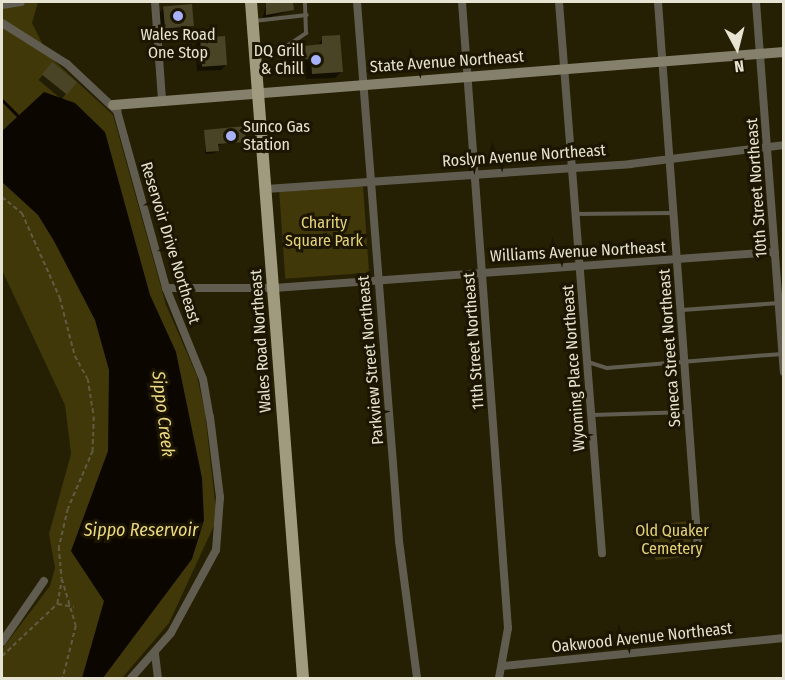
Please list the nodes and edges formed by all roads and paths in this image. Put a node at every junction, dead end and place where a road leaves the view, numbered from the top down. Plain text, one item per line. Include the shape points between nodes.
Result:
1 (21, 2) edge
2 (155, 2) edge
3 (251, 2) edge
4 (305, 2) edge
5 (357, 2) edge
6 (462, 2) edge
7 (559, 2) edge
8 (658, 2) edge
9 (756, 2) edge
10 (5, 3) edge
11 (307, 15) junction
12 (253, 21) junction
13 (2, 23) edge
14 (255, 50) junction
15 (783, 52) edge
16 (760, 54) junction
17 (663, 61) junction
18 (565, 68) junction
19 (466, 75) junction
20 (363, 84) junction
21 (259, 91) junction
22 (162, 100) junction
23 (113, 105) junction
24 (783, 145) edge
25 (767, 146) junction
26 (670, 157) junction
27 (572, 167) junction
28 (475, 172) junction
29 (370, 181) junction
30 (266, 189) junction
31 (2, 197) edge
32 (674, 213) junction
33 (575, 214) junction
34 (775, 252) junction
35 (678, 260) junction
36 (580, 267) junction
37 (482, 271) junction
38 (377, 279) junction
39 (166, 288) junction
40 (273, 288) junction
41 (779, 303) junction
42 (681, 310) junction
43 (782, 354) edge
44 (588, 362) junction
45 (685, 363) junction
46 (783, 372) edge
47 (688, 412) junction
48 (591, 415) junction
49 (698, 549) dead end
50 (602, 553) dead end
51 (62, 579) junction
52 (44, 581) dead end
53 (57, 604) junction
54 (74, 607) junction
55 (783, 638) edge
56 (2, 642) edge
57 (155, 654) junction
58 (2, 656) edge
59 (503, 666) junction
60 (63, 678) edge
61 (131, 678) edge
62 (158, 678) edge
63 (303, 678) edge
64 (417, 678) edge
65 (499, 678) edge

1 - 10 street
2 - 22 street
3 - 12 main road, Wales Road Northeast
4 - 11 lane
5 - 20 street, Parkview Street Northeast
6 - 19 street, 11th Street Northeast
7 - 18 street, Wyoming Place Northeast
8 - 17 street, Seneca Street Northeast
9 - 16 street, 10th Street Northeast
11 - 12 lane
11 - 14 lane via 306,33 295,42
12 - 14 main road, Wales Road Northeast
13 - 23 street via 67,64
14 - 21 main road, Wales Road Northeast
15 - 16 street, State Avenue Northeast
16 - 17 street, State Avenue Northeast
16 - 25 street, 10th Street Northeast
17 - 18 street, State Avenue Northeast
17 - 26 street, Seneca Street Northeast
18 - 19 street, State Avenue Northeast
18 - 27 street, Wyoming Place Northeast
19 - 20 street, State Avenue Northeast
19 - 28 street, 11th Street Northeast
20 - 21 street, State Avenue Northeast
20 - 29 street, Parkview Street Northeast
21 - 22 street, State Avenue Northeast
21 - 30 main road, Wales Road Northeast
22 - 23 street, State Avenue Northeast
23 - 39 street, Reservoir Drive Northeast
24 - 25 street, Roslyn Avenue Northeast
25 - 26 street, Roslyn Avenue Northeast
25 - 34 street, 10th Street Northeast
26 - 27 street, Roslyn Avenue Northeast
26 - 32 street, Seneca Street Northeast
27 - 28 street, Roslyn Avenue Northeast
27 - 33 street, Wyoming Place Northeast
28 - 29 street, Roslyn Avenue Northeast
28 - 37 street, 11th Street Northeast
29 - 30 street, Roslyn Avenue Northeast
29 - 38 street, Parkview Street Northeast
30 - 40 main road, Wales Road Northeast
31 - 51 path via 22,213 60,298 75,356 88,379 94,417 93,451 68,509 59,547
32 - 33 lane
32 - 35 street, Seneca Street Northeast
33 - 36 street, Wyoming Place Northeast
34 - 35 street, Williams Avenue Northeast
34 - 41 street, 10th Street Northeast
35 - 36 street, Williams Avenue Northeast
35 - 42 street, Seneca Street Northeast
36 - 37 street, Williams Avenue Northeast
36 - 44 street, Wyoming Place Northeast
37 - 38 street, Williams Avenue Northeast
37 - 59 street, 11th Street Northeast via 508,628
38 - 40 street, Williams Avenue Northeast
38 - 64 street, Parkview Street Northeast
39 - 40 street, Williams Avenue Northeast
39 - 57 street, Reservoir Drive Northeast via 202,379 218,470 220,523 213,557
40 - 63 main road, Wales Road Northeast
41 - 42 lane
41 - 43 street, 10th Street Northeast
42 - 45 street, Seneca Street Northeast
43 - 45 lane
43 - 46 street, 10th Street Northeast
44 - 45 lane via 607,368
44 - 48 street, Wyoming Place Northeast
45 - 47 street, Seneca Street Northeast
47 - 48 lane
47 - 49 street, Seneca Street Northeast
48 - 50 street, Wyoming Place Northeast
51 - 53 path
51 - 54 path
52 - 56 street
53 - 54 path
53 - 58 path
54 - 60 path via 76,626
55 - 59 street, Oakwood Avenue Northeast
57 - 61 street, Reservoir Drive Northeast
57 - 62 street
59 - 65 street, 11th Street Northeast

